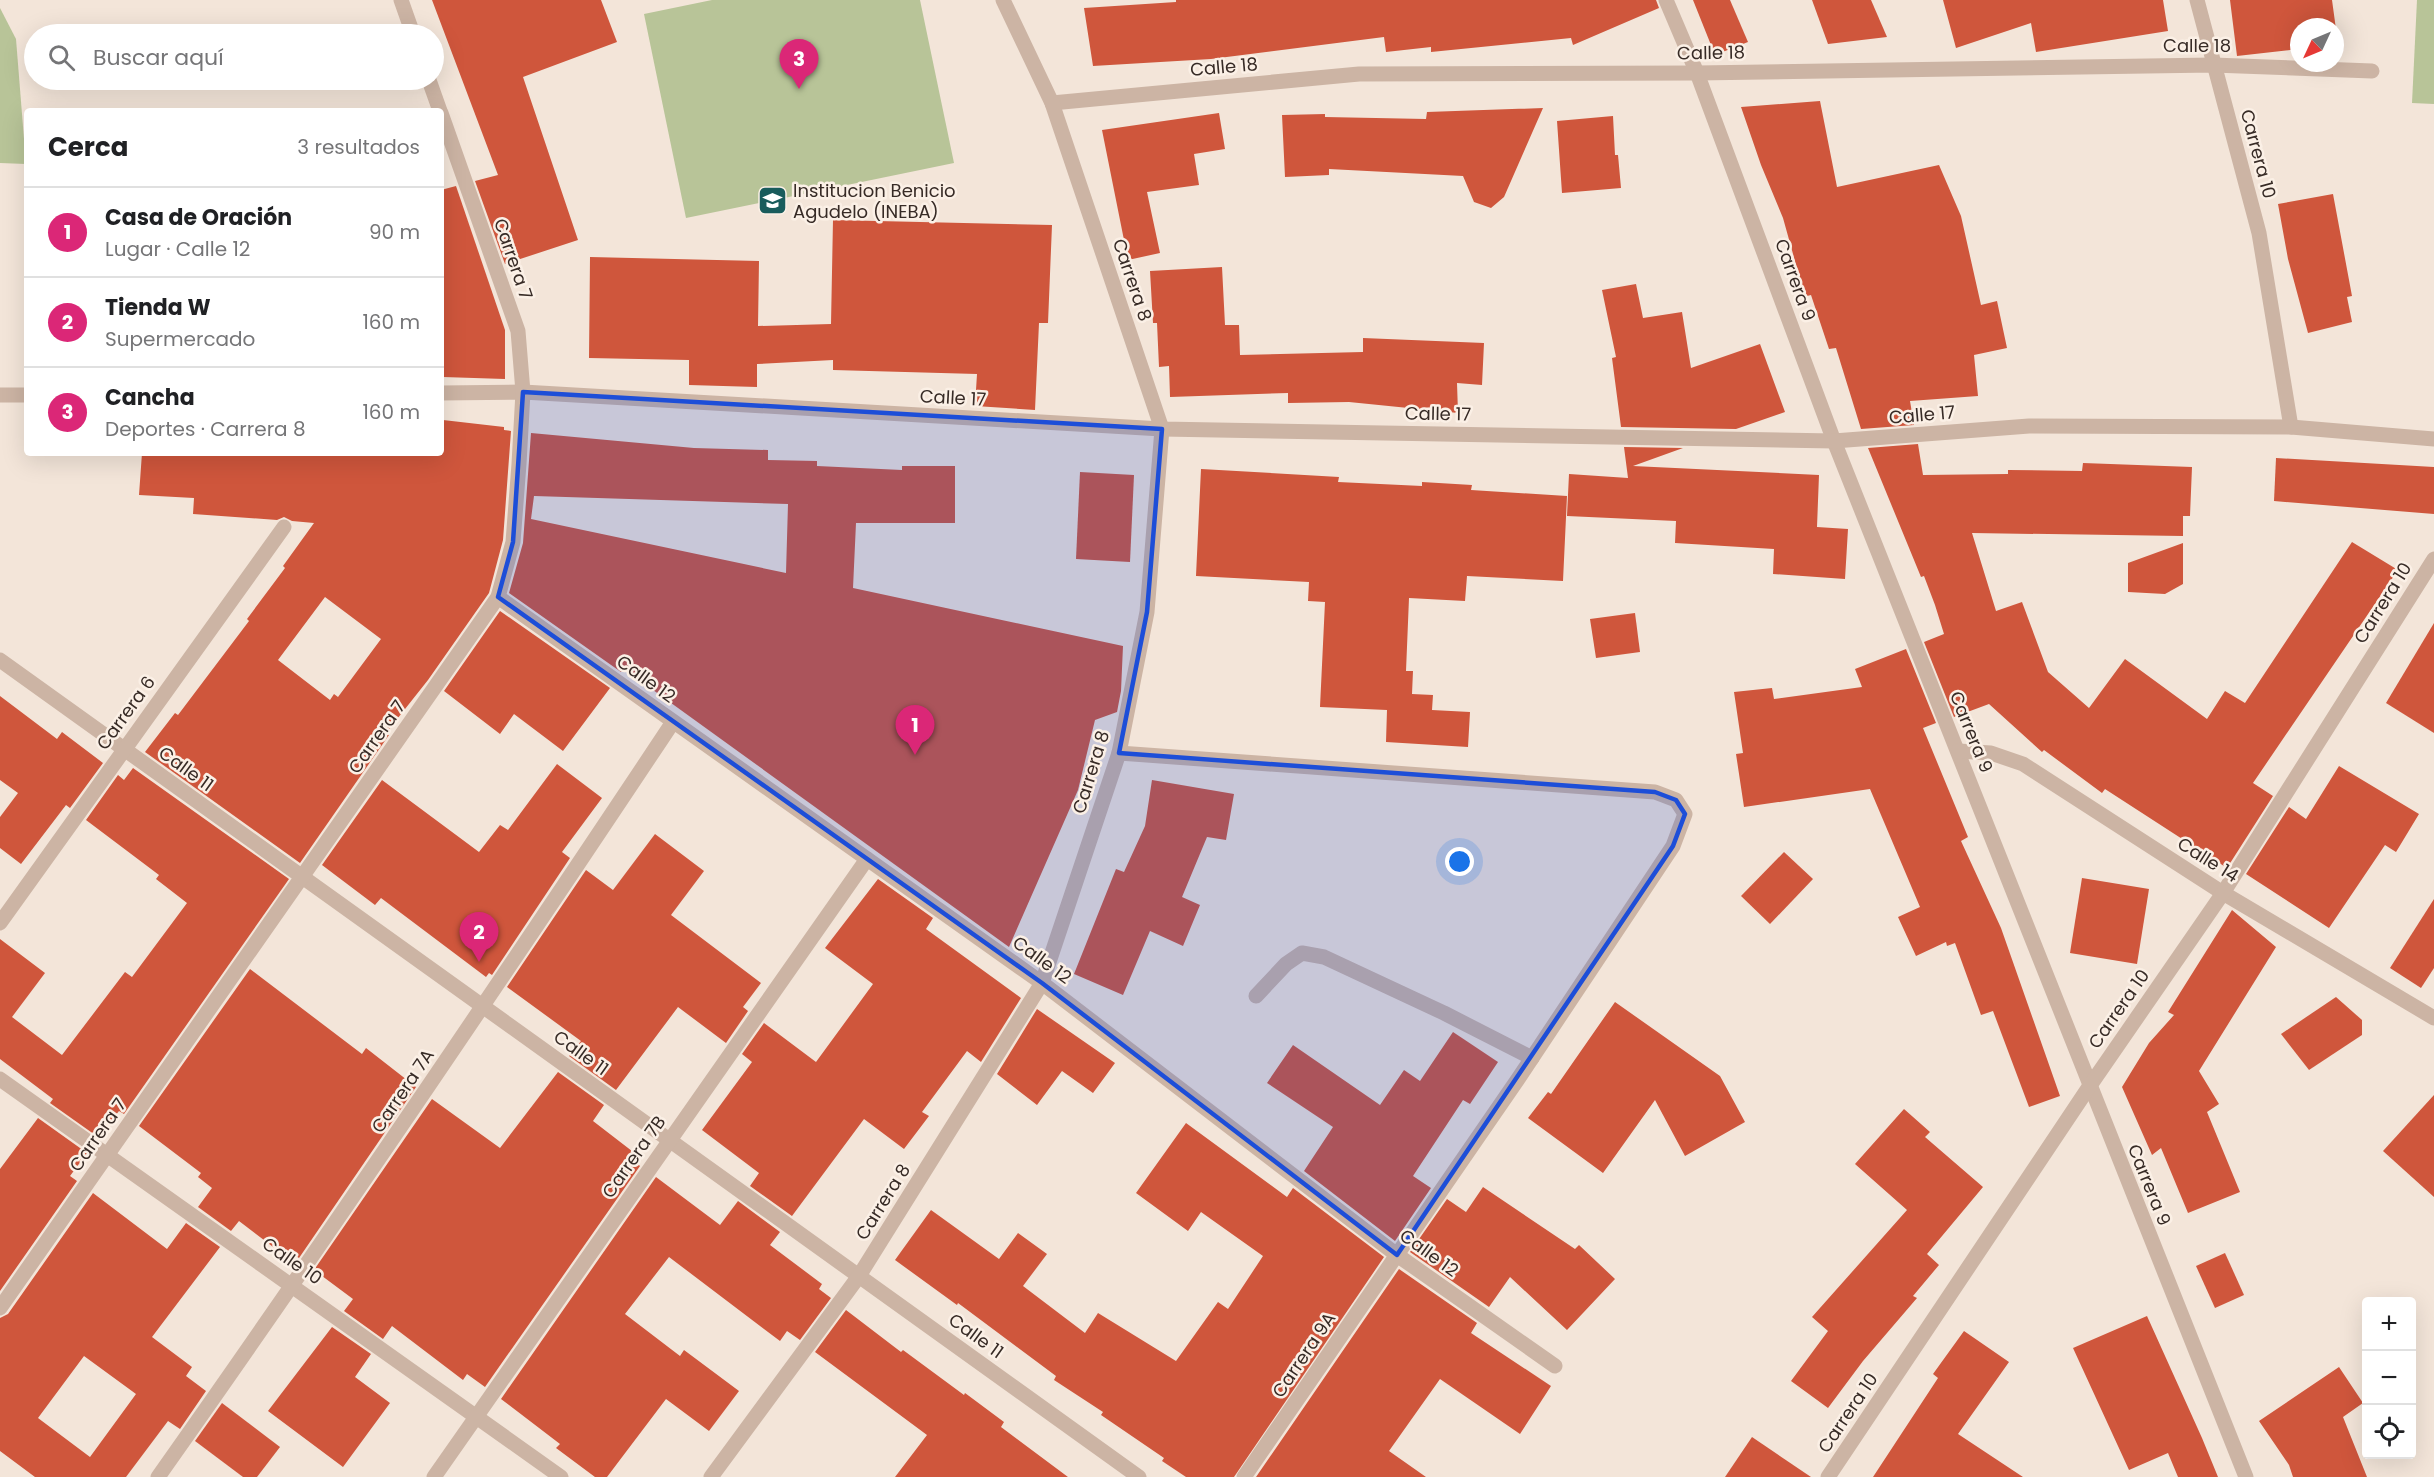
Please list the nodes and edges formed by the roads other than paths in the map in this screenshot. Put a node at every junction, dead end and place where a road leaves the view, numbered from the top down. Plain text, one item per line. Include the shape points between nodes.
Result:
1 (401, 0) edge
2 (1003, 0) edge
3 (1666, 0) edge
4 (2197, 0) edge
5 (409, 24) edge
6 (2213, 65) junction
7 (2372, 70) dead end
8 (1697, 73) junction
9 (433, 90) edge
10 (1052, 103) junction
11 (440, 108) edge
12 (444, 121) edge
13 (523, 392) junction
14 (444, 393) edge
15 (0, 395) edge
16 (24, 395) edge
17 (2291, 427) junction
18 (1161, 429) junction
19 (2434, 439) edge
20 (1834, 441) junction
21 (284, 526) dead end
22 (2434, 559) edge
23 (498, 597) junction
24 (0, 660) edge
25 (673, 722) junction
26 (124, 749) junction
27 (1958, 751) junction
28 (1119, 753) junction
29 (867, 859) junction
30 (303, 877) junction
31 (2223, 893) junction
32 (0, 923) edge
33 (1042, 983) junction
34 (1256, 996) dead end
35 (484, 1007) junction
36 (2434, 1018) edge
37 (1532, 1058) junction
38 (0, 1078) edge
39 (2089, 1088) junction
40 (670, 1140) junction
41 (109, 1155) junction
42 (1397, 1255) junction
43 (859, 1276) junction
44 (293, 1286) junction
45 (0, 1308) edge
46 (1555, 1366) dead end
47 (476, 1416) junction
48 (158, 1477) edge
49 (434, 1477) edge
50 (561, 1477) edge
51 (711, 1477) edge
52 (1139, 1477) edge
53 (1244, 1477) edge
54 (1828, 1477) edge
55 (2246, 1477) edge

1 - 5 street
2 - 10 street, Carrera 8
3 - 8 street, Carrera 9
4 - 6 street, Carrera 10
6 - 7 street, Calle 18
6 - 8 street, Calle 18
6 - 17 street, Carrera 10 via 2259,233
8 - 10 street, Calle 18 via 1359,74
8 - 20 street, Carrera 9
9 - 11 street, Carrera 7
10 - 18 street, Carrera 8
12 - 13 street, Carrera 7 via 518,331
13 - 14 street, Calle 17
13 - 18 street, Calle 17
13 - 23 street, Carrera 7 via 513,542
15 - 16 street
17 - 19 street, Calle 17
17 - 20 street, Calle 17 via 2029,426
18 - 20 street, Calle 17
18 - 28 street, Carrera 8 via 1147,612
20 - 27 street, Carrera 9
21 - 26 street, Carrera 6
22 - 31 street, Carrera 10
23 - 25 street, Calle 12
23 - 30 street, Carrera 7
24 - 26 street, Calle 11
25 - 29 street, Calle 12
25 - 35 street, Carrera 7A
26 - 30 street, Calle 11
26 - 32 street, Carrera 6
27 - 31 street, Calle 14 via 1991,753 2023,764
27 - 39 street, Carrera 9
28 - 33 street, Carrera 8
28 - 37 street, Carrera 9A via 1655,792 1676,800 1685,814 1673,846
29 - 33 street, Calle 12
29 - 40 street, Carrera 7B
30 - 35 street, Calle 11
30 - 41 street, Carrera 7
31 - 36 street, Calle 14
31 - 39 street, Carrera 10
33 - 42 street, Calle 12
33 - 43 street, Carrera 8
34 - 37 street via 1302,953 1324,957
35 - 40 street, Calle 11
35 - 44 street, Carrera 7A
37 - 42 street, Carrera 9A
38 - 41 street, Calle 10
39 - 54 street, Carrera 10
39 - 55 street, Carrera 9
40 - 43 street, Calle 11
40 - 47 street, Carrera 7B
41 - 44 street, Calle 10
41 - 45 street, Carrera 7
42 - 46 street, Calle 12
42 - 53 street, Carrera 9A
43 - 51 street, Carrera 8
43 - 52 street, Calle 11
44 - 47 street, Calle 10
44 - 48 street, Carrera 7A
47 - 49 street, Carrera 7B
47 - 50 street, Calle 10

